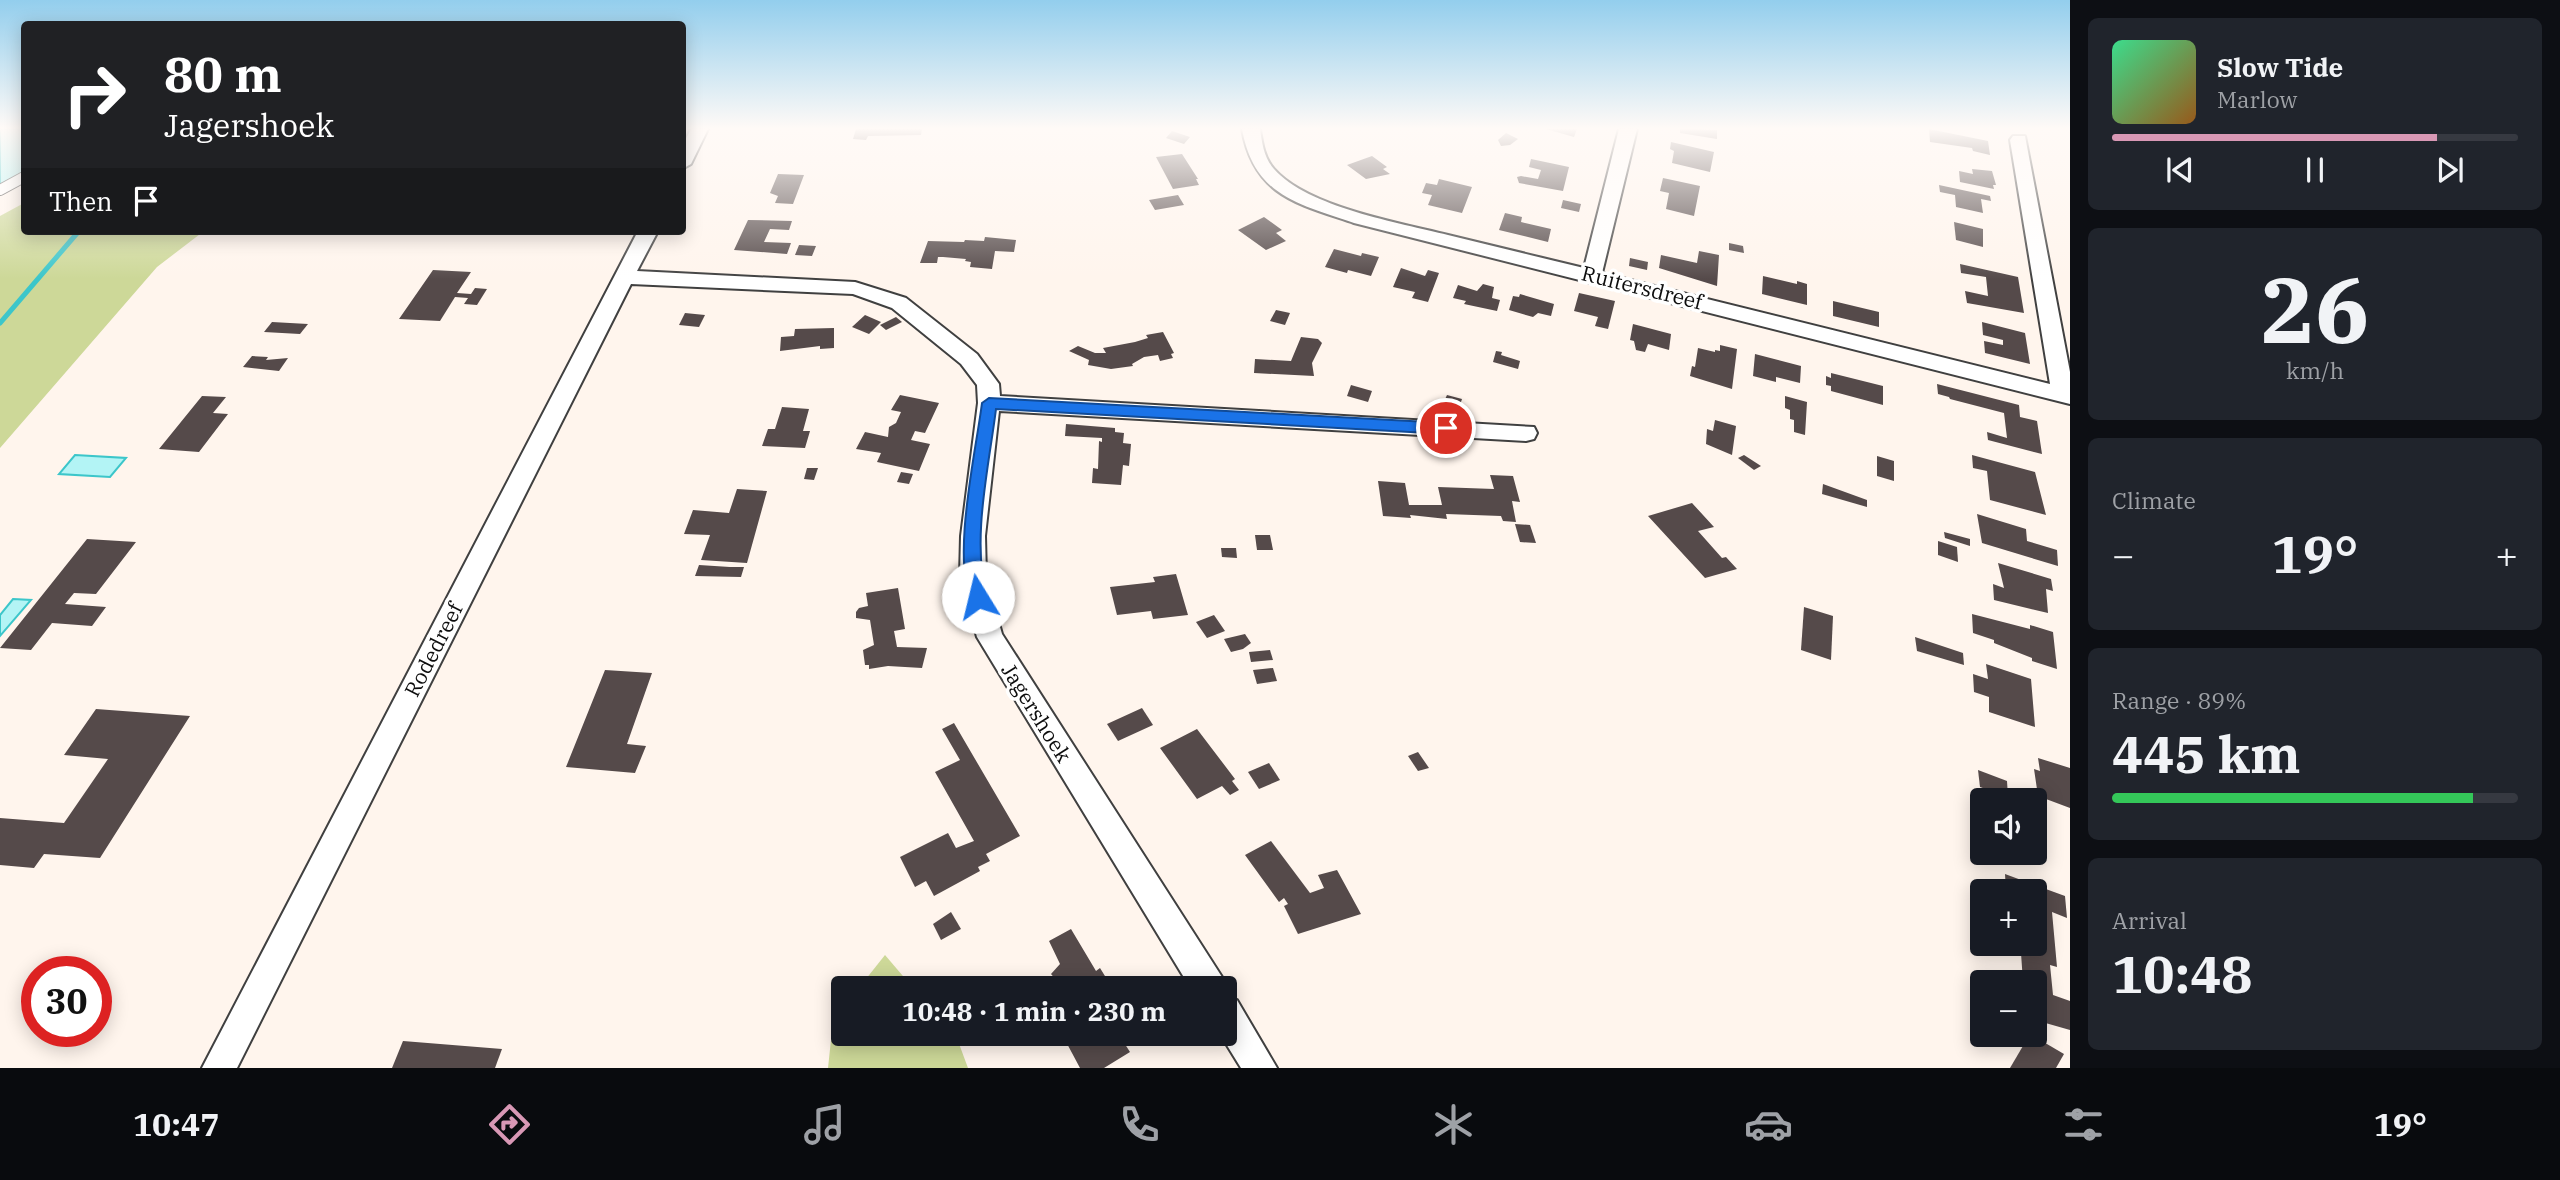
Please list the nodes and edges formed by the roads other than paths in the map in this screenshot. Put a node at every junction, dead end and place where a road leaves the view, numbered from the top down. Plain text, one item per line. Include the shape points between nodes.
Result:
1 (21, 179) edge
2 (1275, 179) edge
3 (1616, 179) edge
4 (2026, 179) edge
5 (0, 190) edge
6 (646, 235) edge
7 (1592, 275) junction
8 (624, 277) junction
9 (2066, 395) edge
10 (989, 403) junction
11 (1526, 433) dead end
12 (1202, 976) edge
13 (1237, 1031) edge
14 (219, 1068) edge
15 (1260, 1068) edge

1 - 5 lane
2 - 7 street, Ruitersdreef via 1294,192 1361,219
3 - 7 street
4 - 9 street
6 - 8 street, Rodedreef
7 - 9 street, Ruitersdreef
8 - 10 street, Jagershoek via 855,288 875,293 899,303 970,359 988,384
8 - 14 street, Rodedreef
10 - 11 street
10 - 12 street, Jagershoek via 973,536 973,577 990,637
13 - 15 street

